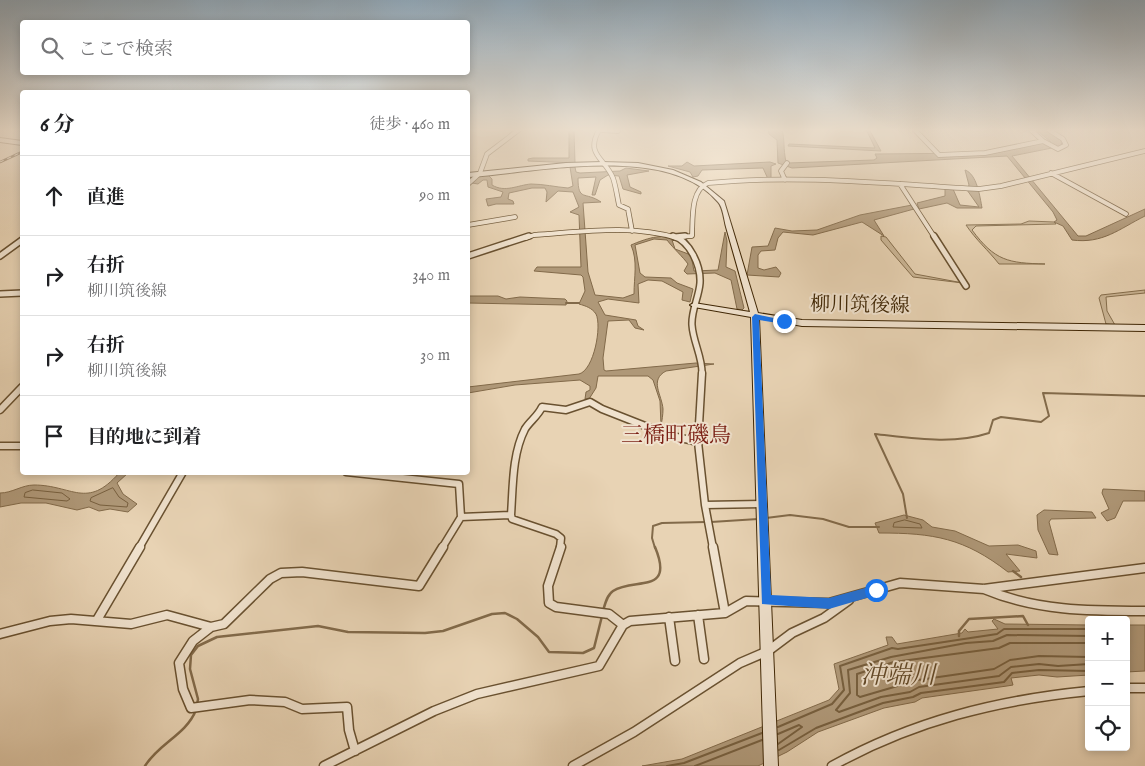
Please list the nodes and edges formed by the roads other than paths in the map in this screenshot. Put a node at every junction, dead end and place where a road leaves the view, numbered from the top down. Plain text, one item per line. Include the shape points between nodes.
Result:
1 (483, 165) edge
2 (603, 165) junction
3 (787, 165) dead end
4 (1083, 165) edge
5 (1051, 172) junction
6 (479, 174) junction
7 (470, 175) edge
8 (784, 180) junction
9 (470, 182) edge
10 (900, 184) junction
11 (703, 185) junction
12 (1126, 214) dead end
13 (515, 218) dead end
14 (470, 225) edge
15 (632, 231) junction
16 (674, 237) junction
17 (20, 242) edge
18 (470, 255) edge
19 (1, 256) edge
20 (966, 286) dead end
21 (20, 293) edge
22 (2, 294) edge
23 (694, 305) junction
24 (755, 317) junction
25 (1145, 328) edge
26 (20, 389) edge
27 (0, 410) edge
28 (698, 442) junction
29 (0, 446) edge
30 (20, 446) edge
31 (180, 475) edge
32 (374, 475) edge
33 (705, 505) junction
34 (762, 513) junction
35 (511, 515) junction
36 (461, 516) junction
37 (1145, 568) edge
38 (984, 589) junction
39 (852, 598) junction
40 (766, 600) junction
41 (1145, 611) edge
42 (725, 613) junction
43 (698, 615) junction
44 (669, 617) junction
45 (97, 620) junction
46 (623, 625) junction
47 (211, 627) junction
48 (0, 634) edge
49 (768, 656) junction
50 (704, 658) dead end
51 (675, 662) dead end
52 (1130, 688) edge
53 (1145, 688) edge
54 (1085, 691) edge
55 (355, 751) junction
56 (324, 766) edge
57 (573, 766) edge
58 (771, 766) edge
59 (832, 766) edge

1 - 6 street
2 - 6 street
2 - 11 street via 663,169
2 - 15 street via 610,173 619,205 628,209
3 - 8 street via 781,172
4 - 5 street
5 - 10 street via 979,189
5 - 12 street
6 - 7 street
6 - 9 street
8 - 10 street
8 - 11 street via 734,180
10 - 20 street
11 - 16 street via 694,201 692,236
11 - 24 street via 724,207
13 - 14 street
15 - 16 street via 650,231
15 - 18 street via 524,237
16 - 23 street via 681,239 692,251 700,283
17 - 19 street
21 - 22 street
23 - 24 street, 柳川筑後線
23 - 28 street via 692,325 702,367
24 - 25 street, 柳川筑後線 via 821,324
24 - 34 street
26 - 27 street
28 - 33 street
28 - 35 street via 664,435 590,402 566,410 542,407 538,417 525,431 519,449
29 - 30 street
31 - 45 street
32 - 36 street via 459,484
33 - 34 street
33 - 42 street
34 - 40 main road
35 - 36 street
35 - 46 street via 518,523 554,532 561,538 557,566 548,585 549,603 556,607 609,614
36 - 47 street via 419,586 302,572 281,573 270,579 224,624
37 - 38 street
38 - 39 street via 900,583
38 - 41 street via 1020,604 1078,611
39 - 40 street via 829,603
39 - 49 street via 824,618 792,633
40 - 42 street via 746,601
40 - 49 street
42 - 43 street
43 - 44 street
43 - 50 street
44 - 46 street via 640,619
44 - 51 street
45 - 47 street via 130,624 167,615
45 - 48 street via 50,621
46 - 55 street via 599,666 477,694 434,711
47 - 55 street via 193,642 179,663 183,689 191,708 250,700 285,702 302,709 347,707
49 - 57 street via 740,663 634,732
49 - 58 main road
52 - 53 street
54 - 59 street via 1048,694 976,707 939,718 852,754
55 - 56 street

